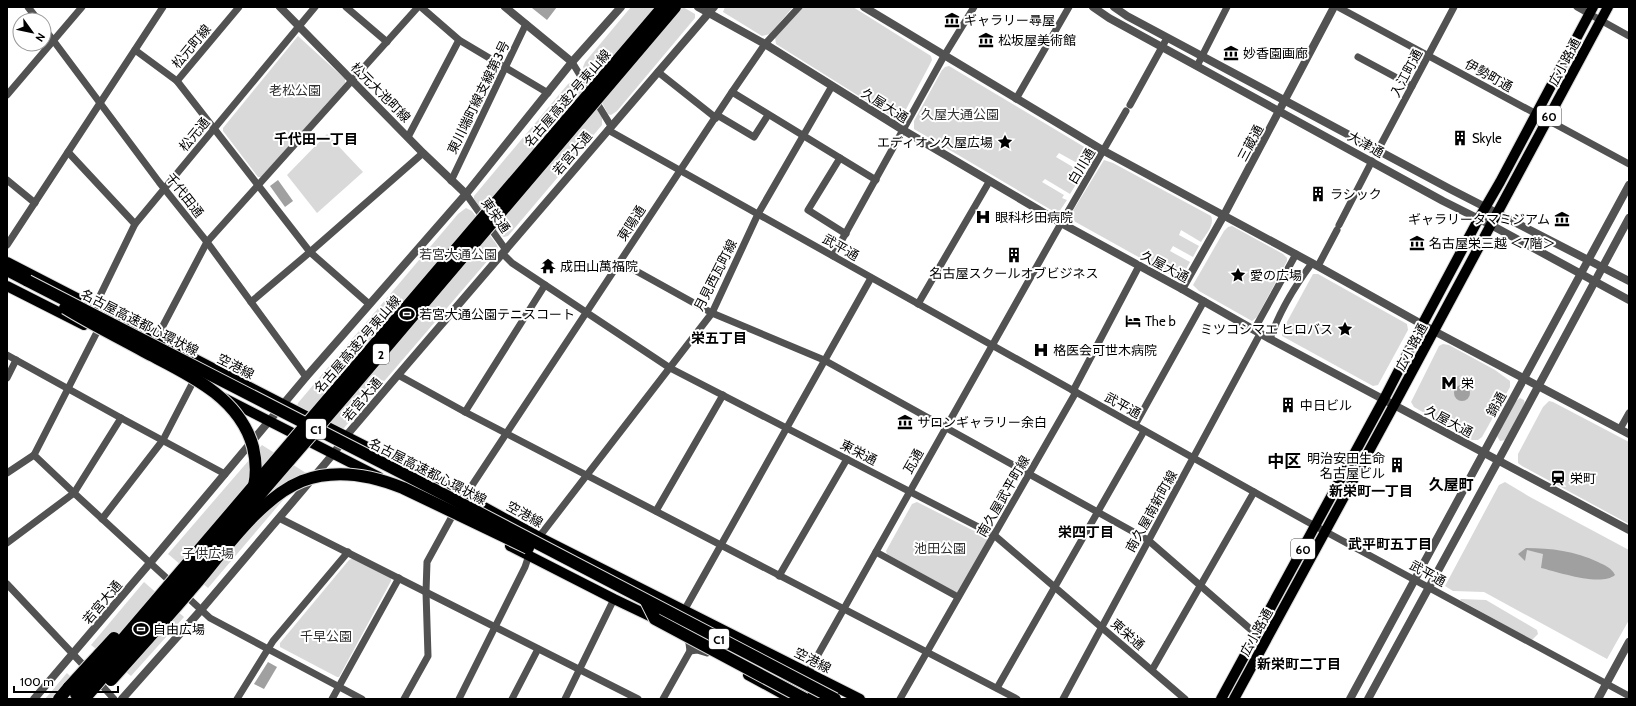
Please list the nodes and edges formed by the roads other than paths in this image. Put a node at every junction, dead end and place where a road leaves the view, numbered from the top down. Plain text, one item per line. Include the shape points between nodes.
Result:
1 (82, 7) edge
2 (163, 7) edge
3 (239, 7) edge
4 (280, 7) edge
5 (315, 7) edge
6 (346, 7) edge
7 (418, 7) edge
8 (421, 7) edge
9 (505, 7) edge
10 (621, 7) edge
11 (663, 7) edge
12 (675, 7) edge
13 (698, 7) edge
14 (798, 7) edge
15 (864, 7) edge
16 (974, 7) edge
17 (1069, 7) edge
18 (1093, 7) edge
19 (1114, 7) edge
20 (1227, 7) edge
21 (1334, 7) edge
22 (1338, 7) edge
23 (1454, 7) edge
24 (1577, 7) edge
25 (1608, 7) edge
26 (712, 10) edge
27 (1591, 10) edge
28 (1601, 20) junction
29 (526, 24) junction
30 (299, 27) junction
31 (1629, 36) edge
32 (52, 38) edge
33 (1167, 38) junction
34 (54, 40) junction
35 (459, 40) junction
36 (387, 42) junction
37 (765, 44) junction
38 (1162, 48) junction
39 (135, 50) junction
40 (1429, 55) junction
41 (944, 56) junction
42 (1202, 56) junction
43 (1358, 57) dead end
44 (572, 62) junction
45 (1197, 66) junction
46 (506, 67) junction
47 (658, 72) junction
48 (352, 80) junction
49 (178, 81) junction
50 (832, 86) junction
51 (1412, 86) junction
52 (548, 92) junction
53 (732, 92) junction
54 (7, 95) edge
55 (1016, 99) junction
56 (1286, 101) junction
57 (100, 104) junction
58 (1280, 112) junction
59 (768, 115) junction
60 (1537, 115) junction
61 (717, 116) junction
62 (1547, 121) junction
63 (610, 128) junction
64 (214, 129) junction
65 (903, 130) junction
66 (408, 137) junction
67 (804, 137) junction
68 (1378, 150) junction
69 (1104, 151) junction
70 (68, 152) junction
71 (423, 152) junction
72 (840, 158) junction
73 (1372, 161) junction
74 (1629, 164) edge
75 (680, 171) junction
76 (7, 180) edge
77 (876, 180) junction
78 (451, 181) junction
79 (989, 182) junction
80 (258, 185) junction
81 (1629, 185) edge
82 (164, 189) junction
83 (466, 194) junction
84 (34, 203) junction
85 (1486, 207) junction
86 (1497, 213) junction
87 (758, 214) junction
88 (1224, 215) junction
89 (1629, 218) edge
90 (1478, 220) junction
91 (1061, 223) junction
92 (135, 224) junction
93 (1491, 225) junction
94 (846, 234) junction
95 (1055, 234) joint
96 (207, 242) junction
97 (7, 245) edge
98 (310, 252) junction
99 (504, 252) junction
100 (1296, 254) junction
101 (833, 256) junction
102 (1589, 260) junction
103 (7, 262) edge
104 (620, 262) junction
105 (1315, 264) junction
106 (1139, 266) junction
107 (1602, 267) junction
108 (7, 270) edge
109 (1582, 274) junction
110 (871, 278) junction
111 (28, 281) junction
112 (1594, 281) junction
113 (1629, 281) edge
114 (545, 285) junction
115 (7, 286) edge
116 (1182, 289) junction
117 (1629, 300) edge
118 (1204, 301) junction
119 (251, 302) junction
120 (369, 304) junction
121 (918, 304) junction
122 (95, 306) junction
123 (586, 312) junction
124 (712, 312) junction
125 (1422, 325) junction
126 (1434, 331) junction
127 (97, 332) junction
128 (1257, 332) junction
129 (156, 339) junction
130 (1270, 339) junction
131 (992, 345) junction
132 (7, 355) edge
133 (16, 360) junction
134 (824, 360) junction
135 (670, 368) junction
136 (398, 375) junction
137 (306, 377) junction
138 (7, 378) edge
139 (1524, 378) junction
140 (193, 382) junction
141 (1538, 386) junction
142 (68, 389) junction
143 (1075, 392) junction
144 (723, 395) junction
145 (1384, 399) junction
146 (283, 404) junction
147 (1394, 405) junction
148 (465, 412) junction
149 (1629, 413) edge
150 (120, 418) junction
151 (268, 422) junction
152 (1135, 425) junction
153 (786, 428) junction
154 (946, 428) junction
155 (1620, 429) junction
156 (1144, 430) junction
157 (506, 433) junction
158 (1629, 434) edge
159 (346, 436) junction
160 (163, 440) junction
161 (334, 453) junction
162 (1483, 453) junction
163 (34, 455) junction
164 (1193, 458) junction
165 (847, 459) junction
166 (1498, 461) junction
167 (7, 473) edge
168 (225, 474) junction
169 (1030, 474) junction
170 (587, 476) junction
171 (910, 492) junction
172 (1254, 492) junction
173 (74, 493) junction
174 (464, 496) junction
175 (656, 511) junction
176 (1098, 511) junction
177 (452, 516) junction
178 (279, 518) junction
179 (102, 519) junction
180 (1316, 527) junction
181 (1629, 530) edge
182 (1326, 531) junction
183 (994, 536) junction
184 (539, 537) junction
185 (1148, 540) junction
186 (7, 542) edge
187 (721, 545) junction
188 (348, 552) junction
189 (876, 552) junction
190 (529, 556) junction
191 (150, 563) junction
192 (779, 576) junction
193 (399, 578) junction
194 (603, 578) junction
195 (1414, 579) junction
196 (7, 584) edge
197 (1200, 585) junction
198 (1054, 587) junction
199 (1428, 587) junction
200 (426, 592) junction
201 (958, 597) junction
202 (614, 599) junction
203 (646, 601) junction
204 (685, 609) junction
205 (201, 610) junction
206 (844, 610) junction
207 (495, 627) junction
208 (1102, 627) junction
209 (684, 633) junction
210 (1256, 634) junction
211 (702, 642) junction
212 (1629, 642) edge
213 (268, 648) junction
214 (538, 649) junction
215 (690, 651) junction
216 (926, 652) junction
217 (707, 653) junction
218 (73, 654) junction
219 (579, 670) junction
220 (1152, 670) junction
221 (809, 672) junction
222 (1606, 684) junction
223 (340, 687) junction
224 (996, 688) junction
225 (802, 694) edge
226 (1629, 696) edge
227 (34, 699) edge
228 (59, 699) edge
229 (72, 699) edge
230 (84, 699) edge
231 (94, 699) edge
232 (114, 699) edge
233 (122, 699) edge
234 (237, 699) edge
235 (332, 699) edge
236 (362, 699) edge
237 (404, 699) edge
238 (459, 699) edge
239 (512, 699) edge
240 (565, 699) edge
241 (638, 699) edge
242 (663, 699) edge
243 (792, 699) edge
244 (818, 699) edge
245 (836, 699) edge
246 (860, 699) edge
247 (900, 699) edge
248 (1017, 699) edge
249 (1063, 699) edge
250 (1185, 699) edge
251 (1221, 699) edge
252 (1234, 699) edge
253 (1350, 699) edge
254 (1368, 699) edge
255 (1598, 699) edge

1 - 34 street
2 - 39 street
3 - 49 street, 松元町線
4 - 30 street, 松元大池町線
5 - 30 street, 松元通
6 - 36 street
7 - 36 street
8 - 35 street
9 - 29 street
10 - 44 street, 若宮大通
11 - 229 highway, 名古屋高速2号東山線 / 2, bridge
12 - 230 highway, 名古屋高速2号東山線 / 2, bridge
13 - 26 street, 久屋大通
14 - 37 street, 東陽通
15 - 41 street
16 - 41 street
17 - 55 street
18 - 38 street, 大津通
19 - 33 street, 大津通
20 - 42 street
21 - 56 street, 三蔵通
22 - 40 street, 伊勢町通
23 - 40 street, 入江町通
24 - 27 street
25 - 28 main road, 広小路通 / 60
26 - 37 street, 久屋大通
26 - 47 street, 若宮大通
27 - 28 street
27 - 60 main road, 広小路通 / 60
28 - 31 street
28 - 62 main road, 広小路通 / 60
29 - 44 street
29 - 46 street, 東川端町線支線第3号
30 - 48 street, 松元大池町線
30 - 64 street, 松元通
32 - 34 street, 千代田通
33 - 38 street, 白川通
33 - 42 street, 大津通
34 - 54 street
34 - 57 street, 千代田通
35 - 46 street
35 - 66 street
36 - 48 street
37 - 50 street, 久屋大通
37 - 53 street, 東陽通
38 - 45 street, 大津通
38 - 69 street, 白川通
39 - 49 street
39 - 57 street
40 - 51 street, 入江町通
40 - 60 street, 伊勢町通
41 - 55 street
41 - 65 street
42 - 45 street
42 - 56 street, 大津通
43 - 51 street
44 - 52 street, 若宮大通
44 - 63 street, 武平通
45 - 58 street, 大津通
46 - 52 street
46 - 78 street, 東川端町線支線第3号
47 - 61 street
47 - 63 street, 若宮大通
48 - 66 street, 松元大池町線
48 - 80 street
49 - 64 street
50 - 65 street, 久屋大通
50 - 67 street, 月見西瓦町線
51 - 68 street, 入江町通
52 - 83 street, 若宮大通
53 - 59 street
53 - 61 street, 東陽通
55 - 69 street
56 - 58 street, 三蔵通
56 - 68 street, 大津通
57 - 70 street
57 - 82 street, 千代田通
58 - 73 street, 大津通
58 - 88 street, 三蔵通
59 - 61 street via 754,137
59 - 67 street
60 - 62 street, 伊勢町通
60 - 85 main road, 広小路通 / 60
61 - 75 street, 東陽通
62 - 74 street, 伊勢町通
62 - 86 main road, 広小路通 / 60
63 - 75 street, 武平通
63 - 99 street, 若宮大通
64 - 80 street
64 - 82 street, 松元通
65 - 77 street
65 - 79 street, 久屋大通
66 - 71 street, 松元大池町線
67 - 72 street
67 - 87 street, 月見西瓦町線
68 - 85 street, 大津通
69 - 88 street
69 - 91 street, 白川通
70 - 84 street
70 - 92 street
71 - 78 street, 松元大池町線
71 - 98 street
72 - 77 street
72 - 94 street via 808,210
73 - 90 street, 大津通
73 - 105 street via 1338,227
75 - 87 street, 武平通
75 - 104 street, 東陽通
76 - 84 street
77 - 94 street
78 - 83 street, 松元大池町線
79 - 91 street, 久屋大通
79 - 121 street
80 - 96 street
80 - 98 street
81 - 102 street, 錦通
82 - 92 street, 松元通
82 - 96 street, 千代田通
83 - 99 street, 東栄通
83 - 120 street, 若宮大通
84 - 97 street
85 - 86 street, 大津通
85 - 90 main road, 広小路通 / 60
86 - 93 main road, 広小路通 / 60
86 - 102 street, 大津通
87 - 101 street, 武平通
87 - 124 street, 月見西瓦町線
88 - 100 street
88 - 116 street, 三蔵通
89 - 107 street
90 - 93 street, 大津通
90 - 125 main road, 広小路通 / 60
91 - 95 street, 白川通
91 - 106 street, 久屋大通
92 - 122 street, 松元通
93 - 109 street, 大津通
93 - 126 main road, 広小路通 / 60
94 - 101 street
95 - 131 street, 瓦通
96 - 119 street, 千代田通
96 - 129 street
98 - 119 street
98 - 120 street
99 - 114 street, 東栄通 via 512,263
99 - 136 street, 若宮大通
100 - 105 street
100 - 128 street, 南久屋南新町線
101 - 110 street, 武平通
102 - 107 street, 大津通
102 - 109 street, 錦通
103 - 122 main road, 空港線
104 - 123 street, 東陽通
104 - 124 street
105 - 125 street
105 - 130 street via 1298,283 1275,324
106 - 116 street, 久屋大通
106 - 143 street, 南久屋武平町線
107 - 112 street
107 - 113 street, 大津通
108 - 111 highway, 名古屋高速都心環状線 / C1
109 - 112 street, 大津通
109 - 139 street, 錦通
110 - 121 street, 武平通
110 - 134 street
111 - 194 highway, 名古屋高速都心環状線 / C1, bridge
111 - 228 highway, bridge via 67,309 194,379 218,395 235,411 243,423 256,462 256,478 252,491 237,516 208,550 110,642
112 - 117 street, 大津通
112 - 141 street
114 - 123 street, 東栄通
114 - 148 street
115 - 127 main road
116 - 118 street, 久屋大通
118 - 128 street, 久屋大通
118 - 152 street
119 - 137 street, 千代田通
120 - 137 street, 若宮大通
121 - 131 street, 武平通
122 - 127 street
122 - 129 main road, 空港線
123 - 135 street, 東栄通
123 - 157 street, 東陽通
124 - 134 street
124 - 135 street, 月見西瓦町線
125 - 126 street
125 - 145 main road, 広小路通 / 60
126 - 139 street
126 - 147 main road, 広小路通 / 60
127 - 140 main road
127 - 142 street
128 - 130 street, 久屋大通
128 - 164 street, 南久屋南新町線
129 - 146 main road, 空港線
130 - 145 street, 久屋大通
131 - 143 street, 武平通
131 - 154 street, 瓦通
132 - 133 street
133 - 138 street
133 - 142 street
134 - 153 street
134 - 154 street
135 - 144 street, 東栄通
135 - 170 street, 月見西瓦町線
136 - 148 street
136 - 159 street, 若宮大通
137 - 146 street, 若宮大通
139 - 141 street
139 - 162 street, 錦通
140 - 151 main road
140 - 160 street
141 - 155 street
141 - 166 street
142 - 150 street
142 - 163 street
143 - 152 street, 武平通
143 - 169 street, 南久屋武平町線
144 - 153 street, 東栄通
144 - 175 street
145 - 147 street, 久屋大通
145 - 180 main road, 広小路通 / 60
146 - 151 street, 若宮大通
146 - 159 main road, 空港線
147 - 162 street, 久屋大通
147 - 182 main road, 広小路通 / 60
148 - 157 street
149 - 155 street
150 - 160 street
150 - 173 street
151 - 161 main road
151 - 168 street, 若宮大通
152 - 156 street, 武平通
153 - 165 street, 東栄通
153 - 187 street
154 - 169 street
154 - 171 street, 瓦通
155 - 158 street
156 - 164 street, 武平通
156 - 176 street
157 - 170 street
157 - 174 street, 東陽通
159 - 161 street, 若宮大通
159 - 174 main road, 空港線
160 - 168 street
160 - 179 street
161 - 177 main road
161 - 178 street, 若宮大通
162 - 166 street, 久屋大通
162 - 195 street, 錦通
163 - 167 street
163 - 173 street
164 - 172 street, 武平通
164 - 185 street, 南久屋南新町線
165 - 171 street, 東栄通
165 - 192 street
166 - 181 street, 久屋大通
166 - 199 street
168 - 191 street, 若宮大通
169 - 176 street
169 - 183 street, 南久屋武平町線
170 - 175 street
170 - 184 street, 月見西瓦町線
171 - 183 street, 東栄通
171 - 189 street, 瓦通
172 - 180 street, 武平通
172 - 197 street
173 - 179 street
173 - 186 street
174 - 177 street, 東陽通
174 - 184 main road, 空港線
175 - 187 street
176 - 185 street
176 - 198 street
177 - 190 main road
177 - 200 street, 東陽通 via 427,562
178 - 188 street
178 - 205 street, 若宮大通
179 - 191 street
180 - 182 street, 武平通
180 - 210 main road, 広小路通 / 60
182 - 195 street, 武平通
182 - 252 main road, 広小路通 / 60
183 - 198 street, 東栄通
183 - 201 street, 南久屋武平町線
184 - 204 main road, 空港線
185 - 197 street
185 - 208 street, 南久屋南新町線
187 - 192 street
187 - 204 street
188 - 193 street
188 - 213 street
189 - 201 street
189 - 206 street, 瓦通
190 - 202 main road
190 - 207 street
191 - 205 street
191 - 218 street, 若宮大通
192 - 206 street
193 - 200 street
193 - 223 street
194 - 203 highway, 名古屋高速都心環状線 / C1, bridge
194 - 231 highway, bridge via 574,570 388,482 349,474 324,475 286,489 254,516
195 - 199 street, 武平通
195 - 253 street, 錦通
196 - 218 street
197 - 210 street
197 - 220 street
198 - 208 street, 東栄通
198 - 224 street
199 - 222 street, 武平通
199 - 254 street
200 - 207 street
200 - 237 street, 東陽通 via 428,656
201 - 216 street, 南久屋武平町線
202 - 209 main road
202 - 219 street
203 - 225 highway, bridge via 655,619
203 - 245 highway, 名古屋高速都心環状線 / C1, bridge
204 - 221 main road, 空港線
205 - 213 street via 210,618
205 - 233 street, 若宮大通
206 - 216 street
206 - 221 street, 瓦通
207 - 214 street
207 - 238 street
208 - 220 street, 東栄通
208 - 249 street, 南久屋南新町線
209 - 211 main road
209 - 215 street
210 - 251 main road, 広小路通 / 60
211 - 217 main road
211 - 225 main road
212 - 222 street
213 - 223 street
213 - 234 street
214 - 219 street
214 - 239 street
215 - 217 street
215 - 242 street
216 - 224 street
216 - 247 street, 南久屋武平町線
217 - 243 main road
218 - 227 street, 若宮大通
218 - 232 street
219 - 240 street
219 - 241 street
220 - 250 street, 東栄通
221 - 225 street, 瓦通
221 - 246 main road, 空港線
222 - 226 street, 武平通
222 - 255 street
223 - 235 street
223 - 236 street
224 - 248 street
225 - 243 street, 瓦通
225 - 244 main road

